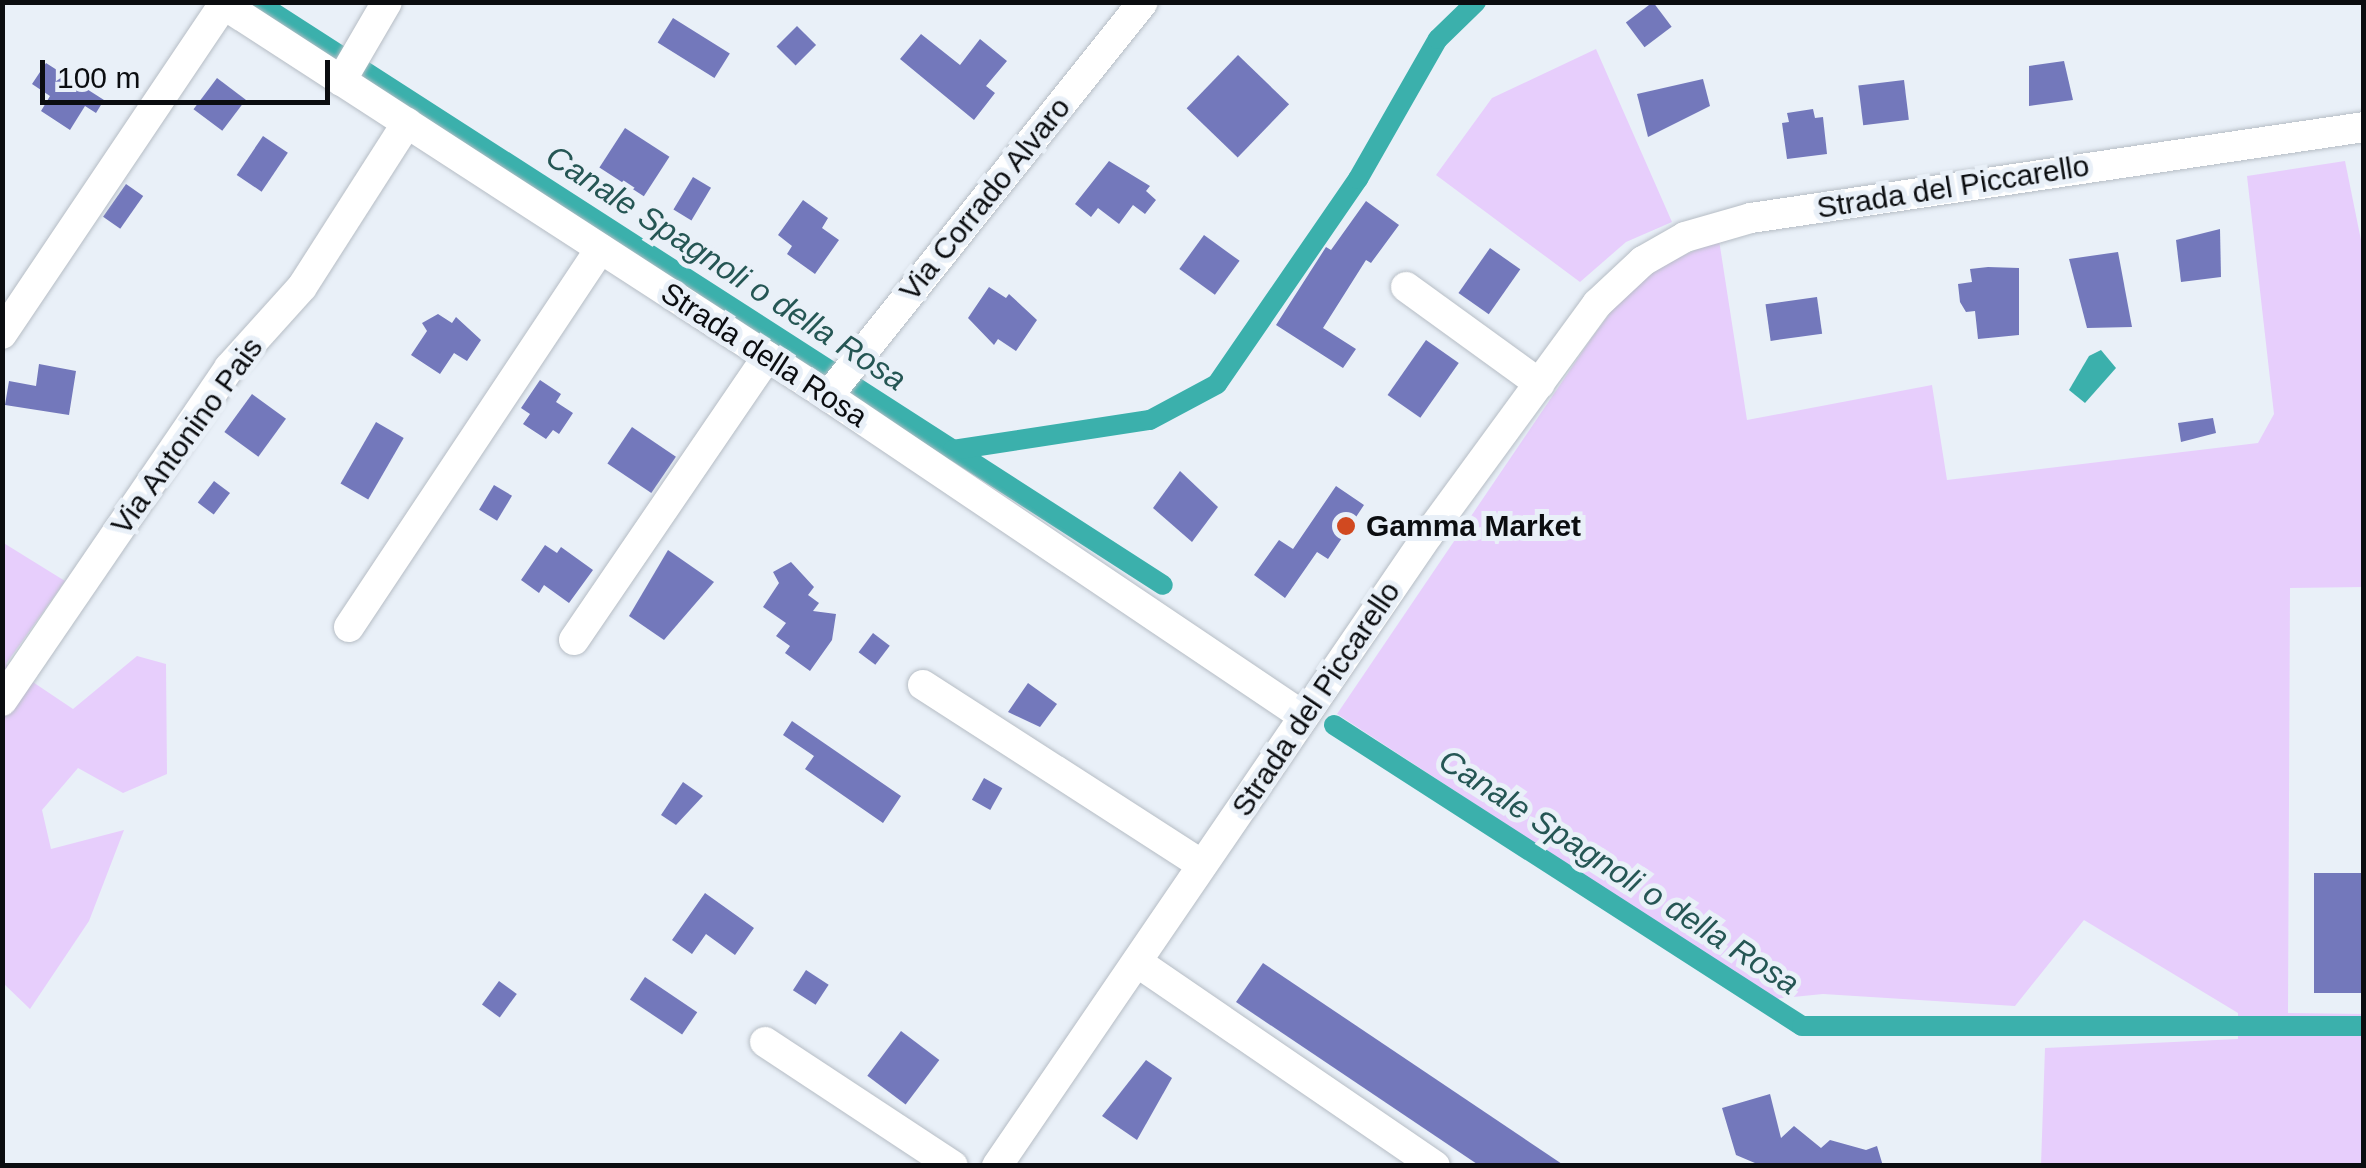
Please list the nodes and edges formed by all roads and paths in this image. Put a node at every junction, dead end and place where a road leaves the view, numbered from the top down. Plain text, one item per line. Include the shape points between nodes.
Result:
1 (388, 2) edge
2 (1143, 2) edge
3 (221, 4) edge
4 (341, 81) junction
5 (407, 123) junction
6 (2364, 128) edge
7 (600, 248) junction
8 (1406, 287) dead end
9 (2, 334) edge
10 (768, 357) junction
11 (1540, 384) junction
12 (828, 396) junction
13 (349, 627) dead end
14 (574, 640) dead end
15 (923, 685) dead end
16 (2, 701) edge
17 (1302, 716) junction
18 (1202, 866) junction
19 (1137, 962) junction
20 (765, 1042) dead end
21 (953, 1166) edge
22 (997, 1166) edge
23 (1436, 1166) edge

1 - 4 street
2 - 12 street, Via Corrado Alvaro
3 - 4 street, Strada della Rosa
3 - 9 street
4 - 5 street, Strada della Rosa
5 - 7 street, Strada della Rosa
5 - 16 street, Via Antonino Pais via 302,287 229,368
6 - 11 street, Strada del Piccarello via 1704,229 1660,250 1615,284
7 - 10 street, Strada della Rosa
7 - 13 street
8 - 11 street
10 - 12 street, Strada della Rosa
10 - 14 street
11 - 17 street, Strada del Piccarello
12 - 17 street, Strada della Rosa
15 - 18 street
17 - 18 street, Strada del Piccarello
18 - 19 street, Strada del Piccarello
19 - 22 street, Strada del Piccarello
19 - 23 street
20 - 21 street

